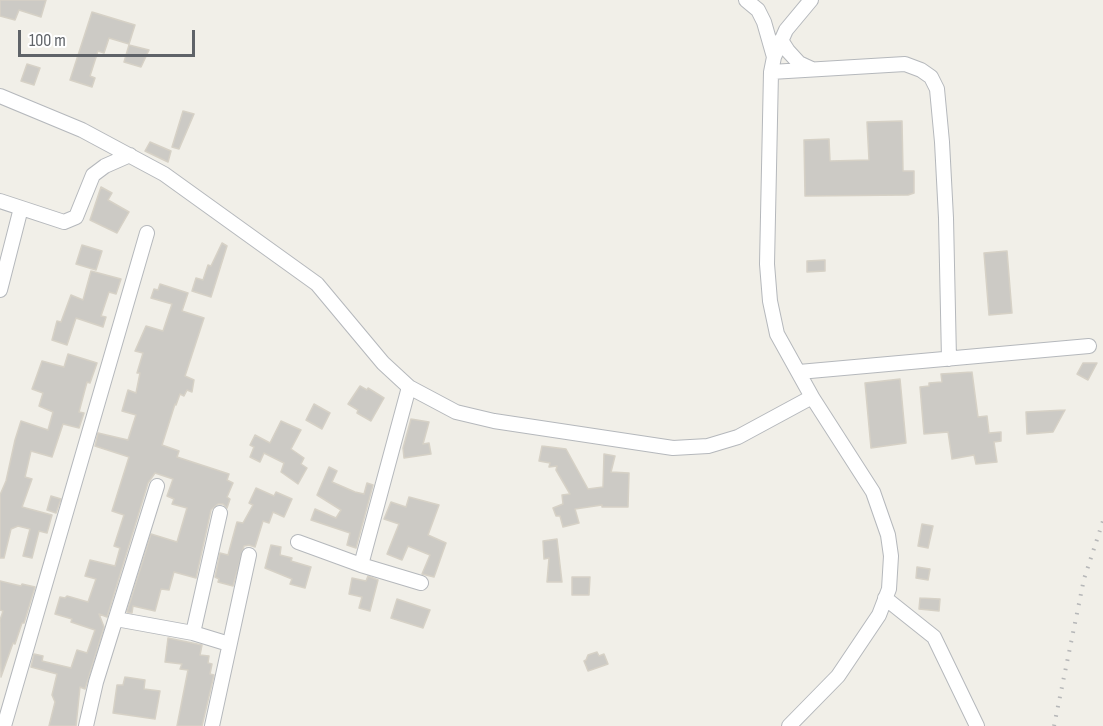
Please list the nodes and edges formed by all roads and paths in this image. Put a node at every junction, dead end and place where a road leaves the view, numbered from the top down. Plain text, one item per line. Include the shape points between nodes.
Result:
1 (746, 0) edge
2 (811, 0) edge
3 (782, 40) junction
4 (774, 57) junction
5 (812, 69) junction
6 (771, 72) junction
7 (0, 96) edge
8 (130, 155) junction
9 (0, 201) edge
10 (21, 208) junction
11 (147, 233) dead end
12 (0, 290) edge
13 (1089, 346) dead end
14 (949, 359) junction
15 (799, 372) junction
16 (409, 387) junction
17 (812, 397) junction
18 (157, 486) dead end
19 (220, 513) dead end
20 (298, 542) dead end
21 (249, 555) dead end
22 (361, 565) junction
23 (422, 584) dead end
24 (885, 598) junction
25 (116, 619) junction
26 (193, 633) junction
27 (229, 644) junction
28 (4, 726) edge
29 (86, 726) edge
30 (212, 726) edge
31 (789, 726) edge
32 (977, 726) edge

1 - 4 street via 764,22
2 - 3 street via 792,21
3 - 4 street
3 - 5 street via 799,63
4 - 6 street
5 - 6 street
5 - 14 street via 905,64 931,77 937,88 946,218
6 - 15 street via 767,264 770,301 777,334
7 - 8 street
8 - 10 street via 93,175 76,217 64,222
8 - 16 street via 164,174 317,284 370,349
9 - 10 street
10 - 12 street
11 - 28 street
13 - 14 street
14 - 15 street
15 - 17 street
16 - 17 street via 456,412 494,421 674,448 708,446 738,437
16 - 22 street
17 - 24 street via 873,492 891,556
18 - 25 street
19 - 26 street
20 - 22 street
21 - 27 street
22 - 23 street
24 - 31 street via 879,615 845,668
24 - 32 street via 934,638
25 - 26 street
25 - 29 street
26 - 27 street
27 - 30 street

